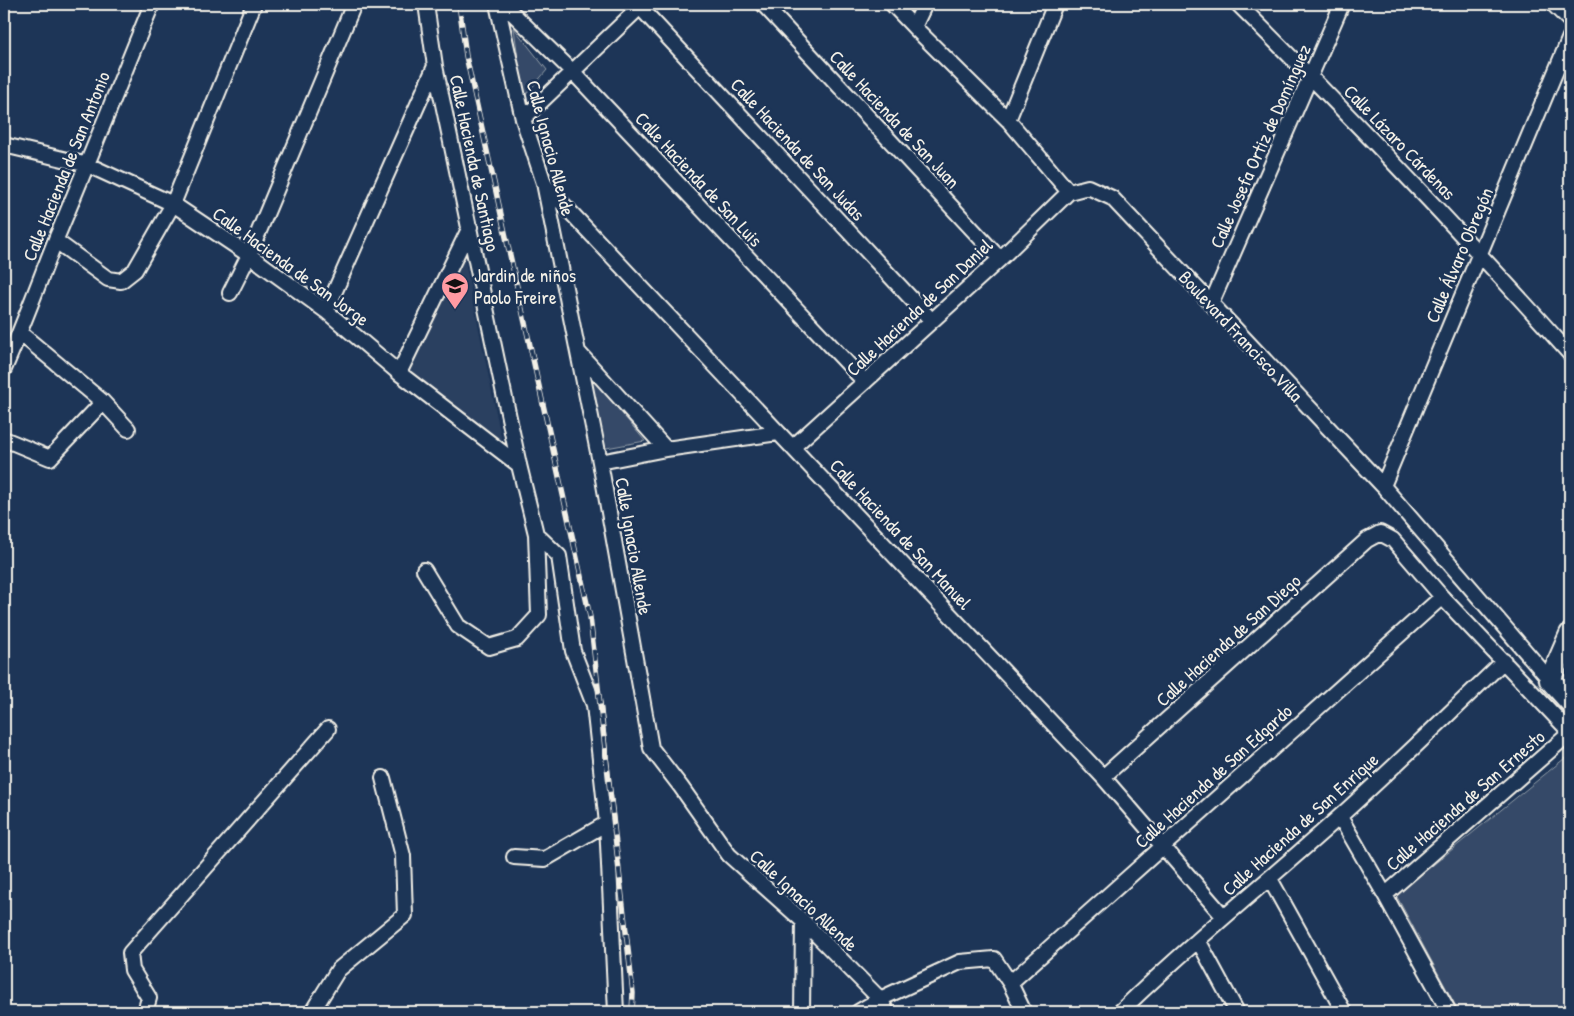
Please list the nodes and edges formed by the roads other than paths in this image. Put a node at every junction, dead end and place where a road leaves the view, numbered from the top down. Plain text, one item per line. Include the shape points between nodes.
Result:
1 (152, 4) edge
2 (254, 4) edge
3 (354, 4) edge
4 (426, 4) edge
5 (497, 4) edge
6 (502, 4) edge
7 (763, 4) edge
8 (892, 4) edge
9 (924, 4) edge
10 (1056, 4) edge
11 (1238, 4) edge
12 (1342, 4) edge
13 (1553, 4) edge
14 (640, 5) edge
15 (1570, 21) edge
16 (914, 28) junction
17 (1570, 37) edge
18 (435, 66) junction
19 (573, 72) junction
20 (1311, 76) junction
21 (523, 119) junction
22 (1008, 120) junction
23 (7, 148) edge
24 (88, 165) junction
25 (544, 183) junction
26 (1070, 192) junction
27 (173, 204) junction
28 (470, 228) junction
29 (56, 241) junction
30 (1480, 253) junction
31 (249, 255) junction
32 (1000, 259) junction
33 (230, 293) dead end
34 (1211, 304) junction
35 (326, 311) junction
36 (932, 321) junction
37 (20, 333) junction
38 (578, 352) junction
39 (1570, 354) edge
40 (4, 369) edge
41 (399, 373) junction
42 (865, 382) junction
43 (104, 402) junction
44 (128, 429) dead end
45 (778, 433) junction
46 (4, 439) edge
47 (793, 447) junction
48 (666, 449) junction
49 (600, 462) junction
50 (519, 465) junction
51 (1383, 486) junction
52 (536, 534) junction
53 (424, 570) dead end
54 (1442, 597) junction
55 (1570, 634) edge
56 (1504, 661) junction
57 (1550, 680) junction
58 (1570, 702) edge
59 (328, 729) dead end
60 (1570, 732) edge
61 (1103, 777) junction
62 (383, 778) dead end
63 (1340, 816) junction
64 (607, 823) junction
65 (1163, 846) junction
66 (514, 857) dead end
67 (1270, 879) junction
68 (1385, 895) junction
69 (1224, 917) junction
70 (803, 922) junction
71 (1198, 940) junction
72 (1010, 984) junction
73 (880, 999) junction
74 (1133, 1007) edge
75 (145, 1012) edge
76 (312, 1012) edge
77 (616, 1012) edge
78 (802, 1012) edge
79 (858, 1012) edge
80 (887, 1012) edge
81 (1024, 1012) edge
82 (1120, 1012) edge
83 (1237, 1012) edge
84 (1344, 1012) edge
85 (1449, 1012) edge

1 - 24 street, Calle Hacienda de San Antonio
2 - 27 street
3 - 31 street
4 - 18 street, Calle Hacienda de Santiago
5 - 21 street, Calle Ignacio Allende
6 - 19 street, Calle Hacienda de San Luis
7 - 32 street, Calle Hacienda de San Juan
8 - 16 street
9 - 16 street
10 - 22 street
11 - 20 street, Calle Lázaro Cárdenas
12 - 20 street, Calle Josefa Ortiz de Domínguez
13 - 15 street
14 - 19 street
14 - 36 street, Calle Hacienda de San Judas
16 - 22 street
17 - 30 street, Calle Álvaro Obregón
18 - 28 street, Calle Hacienda de Santiago
18 - 35 street
19 - 21 street
19 - 42 street, Calle Hacienda de San Luis
20 - 30 street, Calle Lázaro Cárdenas
20 - 34 street, Calle Josefa Ortiz de Domínguez
21 - 25 street, Calle Ignacio Allende
22 - 26 street
23 - 24 street, Calle Hacienda de San Jorge
24 - 27 street, Calle Hacienda de San Jorge
24 - 29 street, Calle Hacienda de San Antonio
25 - 38 street, Calle Ignacio Allende
25 - 45 street, Calle Hacienda de San Manuel
26 - 32 street, Calle Hacienda de San Daniel
26 - 34 street, Boulevard Francisco Villa via 1088,187 1112,198
27 - 29 street via 135,270 121,281 108,279
27 - 31 street, Calle Hacienda de San Jorge
28 - 41 street
28 - 50 street, Calle Hacienda de Santiago
29 - 37 street, Calle Hacienda de San Antonio
30 - 39 street, Calle Lázaro Cárdenas
30 - 51 street, Calle Álvaro Obregón
31 - 33 street
31 - 35 street, Calle Hacienda de San Jorge
32 - 36 street, Calle Hacienda de San Daniel
34 - 51 street, Boulevard Francisco Villa
35 - 41 street, Calle Hacienda de San Jorge
36 - 42 street, Calle Hacienda de San Daniel
37 - 40 street, Calle Hacienda de San Antonio
37 - 43 street
38 - 48 street
38 - 49 street, Calle Ignacio Allende
41 - 50 street, Calle Hacienda de San Jorge
42 - 47 street, Calle Hacienda de San Daniel
43 - 44 street
43 - 46 street via 50,458
45 - 47 street, Calle Hacienda de San Manuel
45 - 48 street
47 - 61 street, Calle Hacienda de San Manuel
48 - 49 street
49 - 70 street, Calle Ignacio Allende via 651,748 729,856
50 - 52 street, Calle Hacienda de Santiago
51 - 57 street, Boulevard Francisco Villa
52 - 53 street, Calle Hacienda de Santiago via 539,615 517,639 489,646 458,626
52 - 64 street via 558,556 573,651 594,705
54 - 56 street
54 - 61 street, Calle Hacienda de San Diego via 1393,540 1380,534 1367,540
54 - 65 street, Calle Hacienda de San Edgardo
55 - 57 street
56 - 60 street
56 - 63 street, Calle Hacienda de San Enrique
57 - 58 street, Boulevard Francisco Villa
59 - 75 street via 130,953 132,970 148,998
60 - 68 street, Calle Hacienda de San Ernesto
61 - 65 street, Calle Hacienda de San Manuel
62 - 76 street via 404,856 405,915 338,970
63 - 67 street, Calle Hacienda de San Enrique
63 - 68 street
64 - 66 street via 545,859
64 - 77 street
65 - 69 street, Calle Hacienda de San Manuel
65 - 72 street, Calle Hacienda de San Edgardo
67 - 69 street, Calle Hacienda de San Enrique
67 - 84 street
68 - 85 street
69 - 71 street, Calle Hacienda de San Enrique
70 - 73 street, Calle Ignacio Allende
70 - 78 street
71 - 74 street, Calle Hacienda de San Enrique
71 - 83 street
72 - 73 street via 994,959 960,962
72 - 81 street
73 - 79 street
73 - 80 street, Calle Ignacio Allende
74 - 82 street, Calle Hacienda de San Enrique

